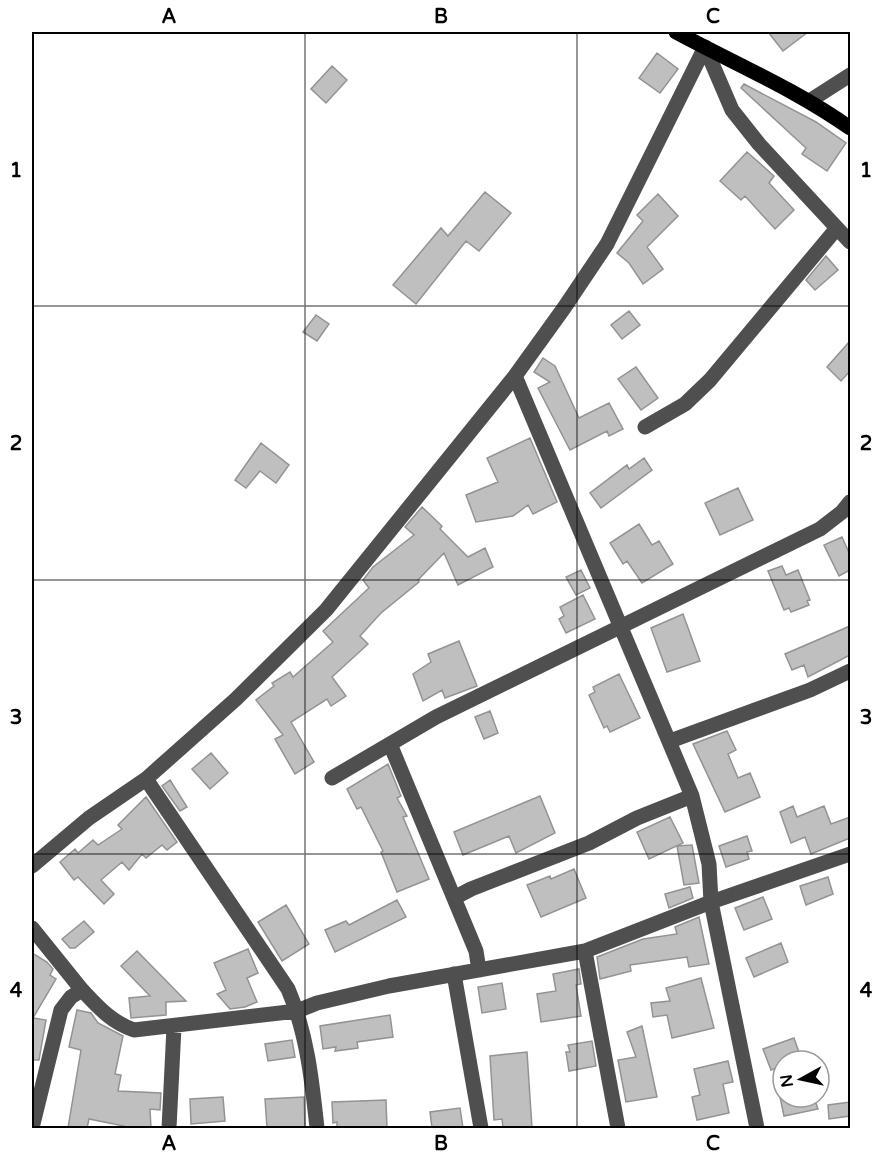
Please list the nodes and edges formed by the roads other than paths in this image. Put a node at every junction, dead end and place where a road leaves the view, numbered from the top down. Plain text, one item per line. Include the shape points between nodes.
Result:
1 (676, 32) edge
2 (705, 47) junction
3 (850, 75) edge
4 (811, 100) junction
5 (850, 128) edge
6 (837, 228) junction
7 (850, 242) edge
8 (515, 376) junction
9 (645, 427) dead end
10 (850, 502) edge
11 (623, 627) junction
12 (850, 671) edge
13 (670, 741) junction
14 (390, 744) junction
15 (333, 778) dead end
16 (146, 779) junction
17 (692, 796) junction
18 (850, 854) edge
19 (32, 866) edge
20 (454, 898) junction
21 (711, 902) junction
22 (32, 928) edge
23 (585, 951) junction
24 (479, 970) junction
25 (454, 974) junction
26 (82, 990) junction
27 (297, 1011) junction
28 (174, 1027) junction
29 (32, 1128) edge
30 (169, 1128) edge
31 (317, 1128) edge
32 (481, 1128) edge
33 (618, 1128) edge
34 (757, 1128) edge

1 - 2 main road
2 - 4 main road
2 - 6 street via 732,110
2 - 8 street via 607,244
3 - 4 street
4 - 5 main road
6 - 7 street
6 - 9 street via 710,380 686,404
8 - 11 street
8 - 16 street via 326,610
10 - 11 street via 820,528
11 - 13 street
11 - 14 street via 436,717
12 - 13 street via 810,690
13 - 17 street
14 - 15 street
14 - 20 street
16 - 19 street via 89,818
16 - 27 street via 288,989
17 - 20 street
17 - 21 street via 709,864
18 - 21 street
20 - 24 street via 476,951
21 - 23 street
21 - 34 street
22 - 26 street
23 - 24 street
23 - 33 street
24 - 25 street
25 - 27 street via 317,1003
25 - 32 street
26 - 28 street via 119,1024 134,1030
26 - 29 street via 61,1010
27 - 28 street
27 - 31 street via 308,1054
28 - 30 street

